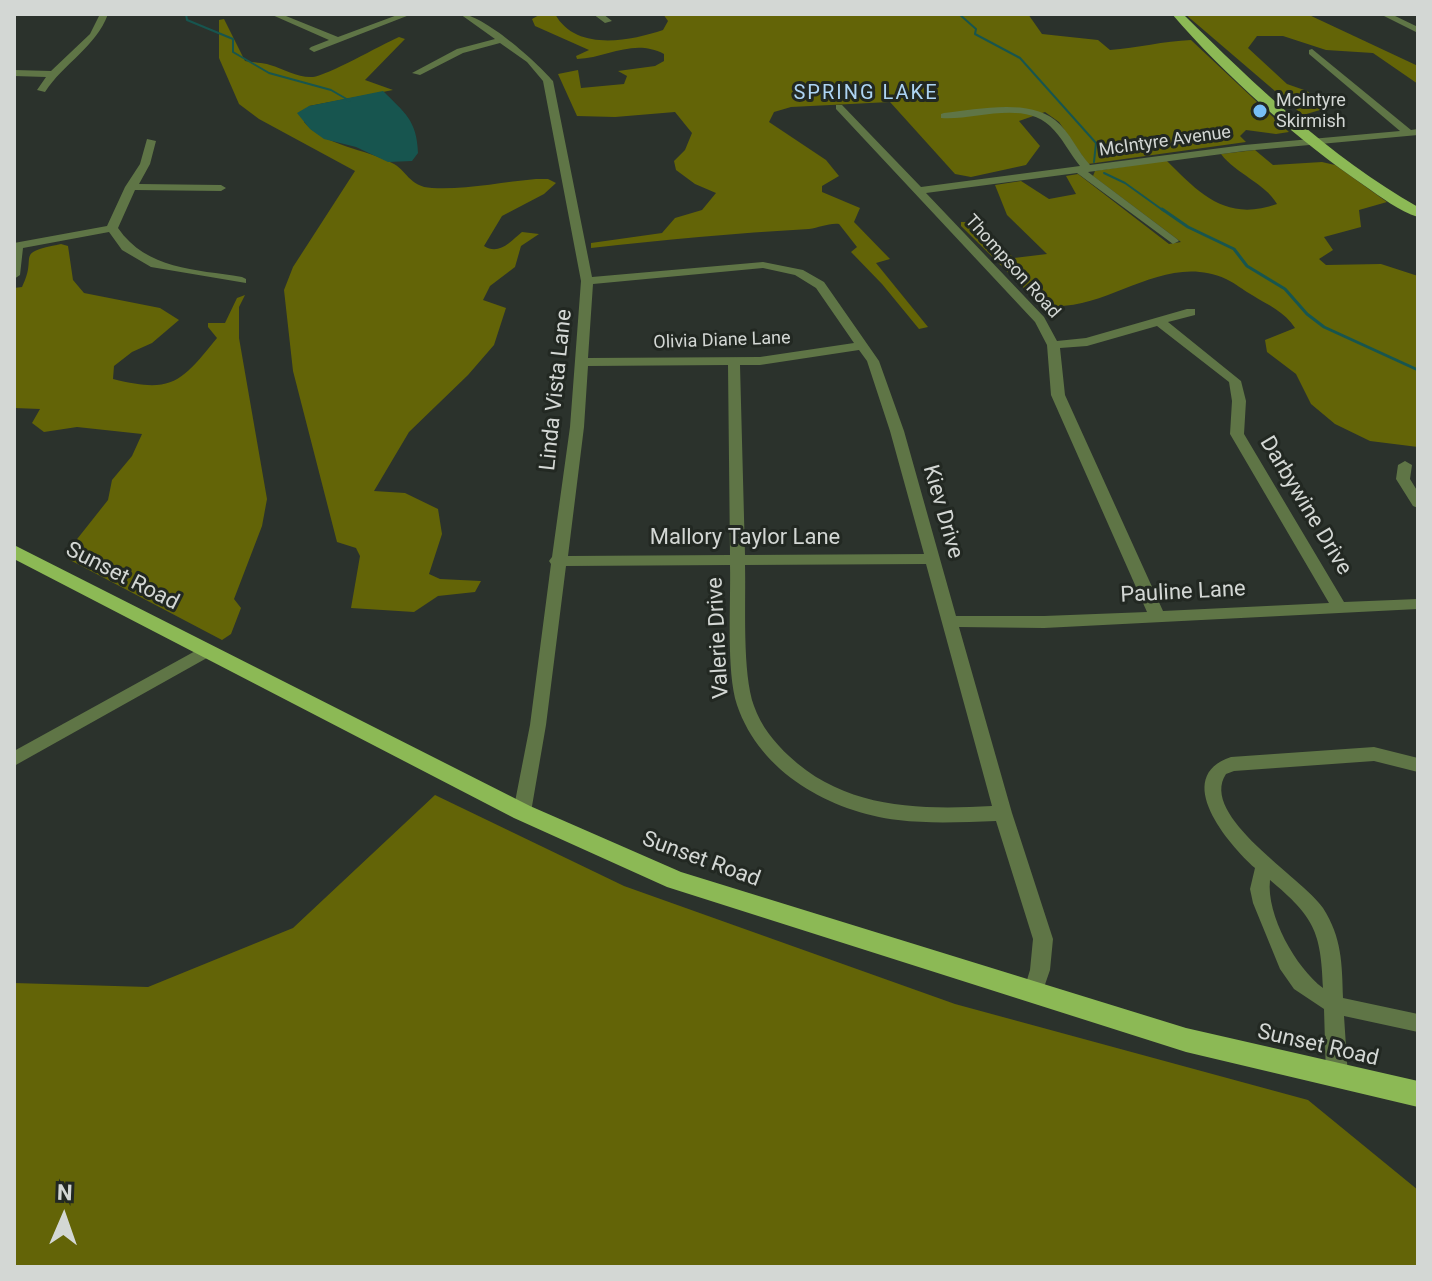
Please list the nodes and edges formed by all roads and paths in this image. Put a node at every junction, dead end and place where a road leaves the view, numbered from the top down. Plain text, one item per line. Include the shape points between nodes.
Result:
1 (104, 14) edge
2 (274, 14) edge
3 (408, 14) edge
4 (597, 14) edge
5 (1177, 14) edge
6 (1384, 14) edge
7 (472, 15) edge
8 (608, 21) dead end
9 (1418, 30) edge
10 (503, 40) junction
11 (339, 41) junction
12 (314, 49) dead end
13 (1312, 52) dead end
14 (14, 73) edge
15 (417, 73) dead end
16 (52, 74) junction
17 (42, 90) dead end
18 (839, 107) dead end
19 (944, 116) dead end
20 (1413, 132) edge
21 (1312, 140) junction
22 (151, 141) dead end
23 (1083, 169) junction
24 (130, 187) junction
25 (221, 188) dead end
26 (918, 191) junction
27 (1418, 213) edge
28 (112, 228) junction
29 (1173, 241) dead end
30 (16, 245) edge
31 (14, 275) edge
32 (242, 281) dead end
33 (587, 281) junction
34 (1191, 312) dead end
35 (1159, 321) junction
36 (1053, 345) junction
37 (862, 346) junction
38 (583, 362) junction
39 (734, 362) junction
40 (1405, 465) dead end
41 (1418, 503) edge
42 (14, 551) edge
43 (933, 559) junction
44 (736, 560) junction
45 (557, 561) junction
46 (1418, 604) edge
47 (1339, 606) junction
48 (1157, 616) junction
49 (950, 621) junction
50 (208, 650) junction
51 (14, 759) edge
52 (1417, 762) edge
53 (522, 812) junction
54 (1003, 813) junction
55 (1266, 864) junction
56 (1033, 993) junction
57 (1335, 1005) junction
58 (1418, 1023) edge
59 (1337, 1077) junction
60 (1418, 1094) edge

1 - 16 street via 97,30
2 - 11 street
3 - 11 street
4 - 8 street
5 - 21 main road
6 - 9 street
7 - 10 street, Linda Vista Lane
10 - 15 street via 460,51
10 - 33 street, Linda Vista Lane via 548,81
11 - 12 street
13 - 20 street
14 - 16 street
16 - 17 street
18 - 26 street, Thompson Road
19 - 23 street via 1037,115 1054,124
20 - 21 street, McIntyre Avenue
21 - 23 street, McIntyre Avenue
21 - 27 main road
22 - 24 street via 149,160
23 - 26 street, McIntyre Avenue
23 - 29 street
24 - 25 street
24 - 28 street
26 - 36 street, Thompson Road via 1031,309
28 - 30 street
28 - 32 street via 126,248 155,265
30 - 31 street
33 - 37 street, Kiev Drive via 749,265 787,268 820,285
33 - 38 street, Linda Vista Lane
34 - 35 street
35 - 36 street via 1087,342
35 - 47 street, Darbywine Drive via 1235,381 1237,434
36 - 48 street, Thompson Road via 1058,395
37 - 39 street, Olivia Diane Lane
37 - 43 street, Kiev Drive via 880,375
38 - 39 street, Olivia Diane Lane
38 - 45 street, Linda Vista Lane
39 - 44 street, Valerie Drive
40 - 41 street via 1403,479
42 - 50 main road, Sunset Road
43 - 44 street, Mallory Taylor Lane
43 - 49 street, Kiev Drive
44 - 45 street, Mallory Taylor Lane
44 - 54 street, Valerie Drive via 742,700 759,737 777,756 853,803 885,811
45 - 53 street, Linda Vista Lane
46 - 47 street, Pauline Lane
47 - 48 street, Pauline Lane
48 - 49 street, Pauline Lane
49 - 54 street, Kiev Drive
50 - 51 street
50 - 53 main road, Sunset Road
52 - 55 street via 1374,754 1220,767 1211,783 1223,815 1240,841
53 - 56 main road, Sunset Road via 675,880
54 - 56 street, Kiev Drive via 1043,939
55 - 57 street via 1310,906 1324,928 1331,947
55 - 57 street via 1257,883 1261,901 1290,970
56 - 59 main road, Sunset Road via 1186,1040
57 - 58 street
57 - 59 street
59 - 60 main road, Sunset Road

